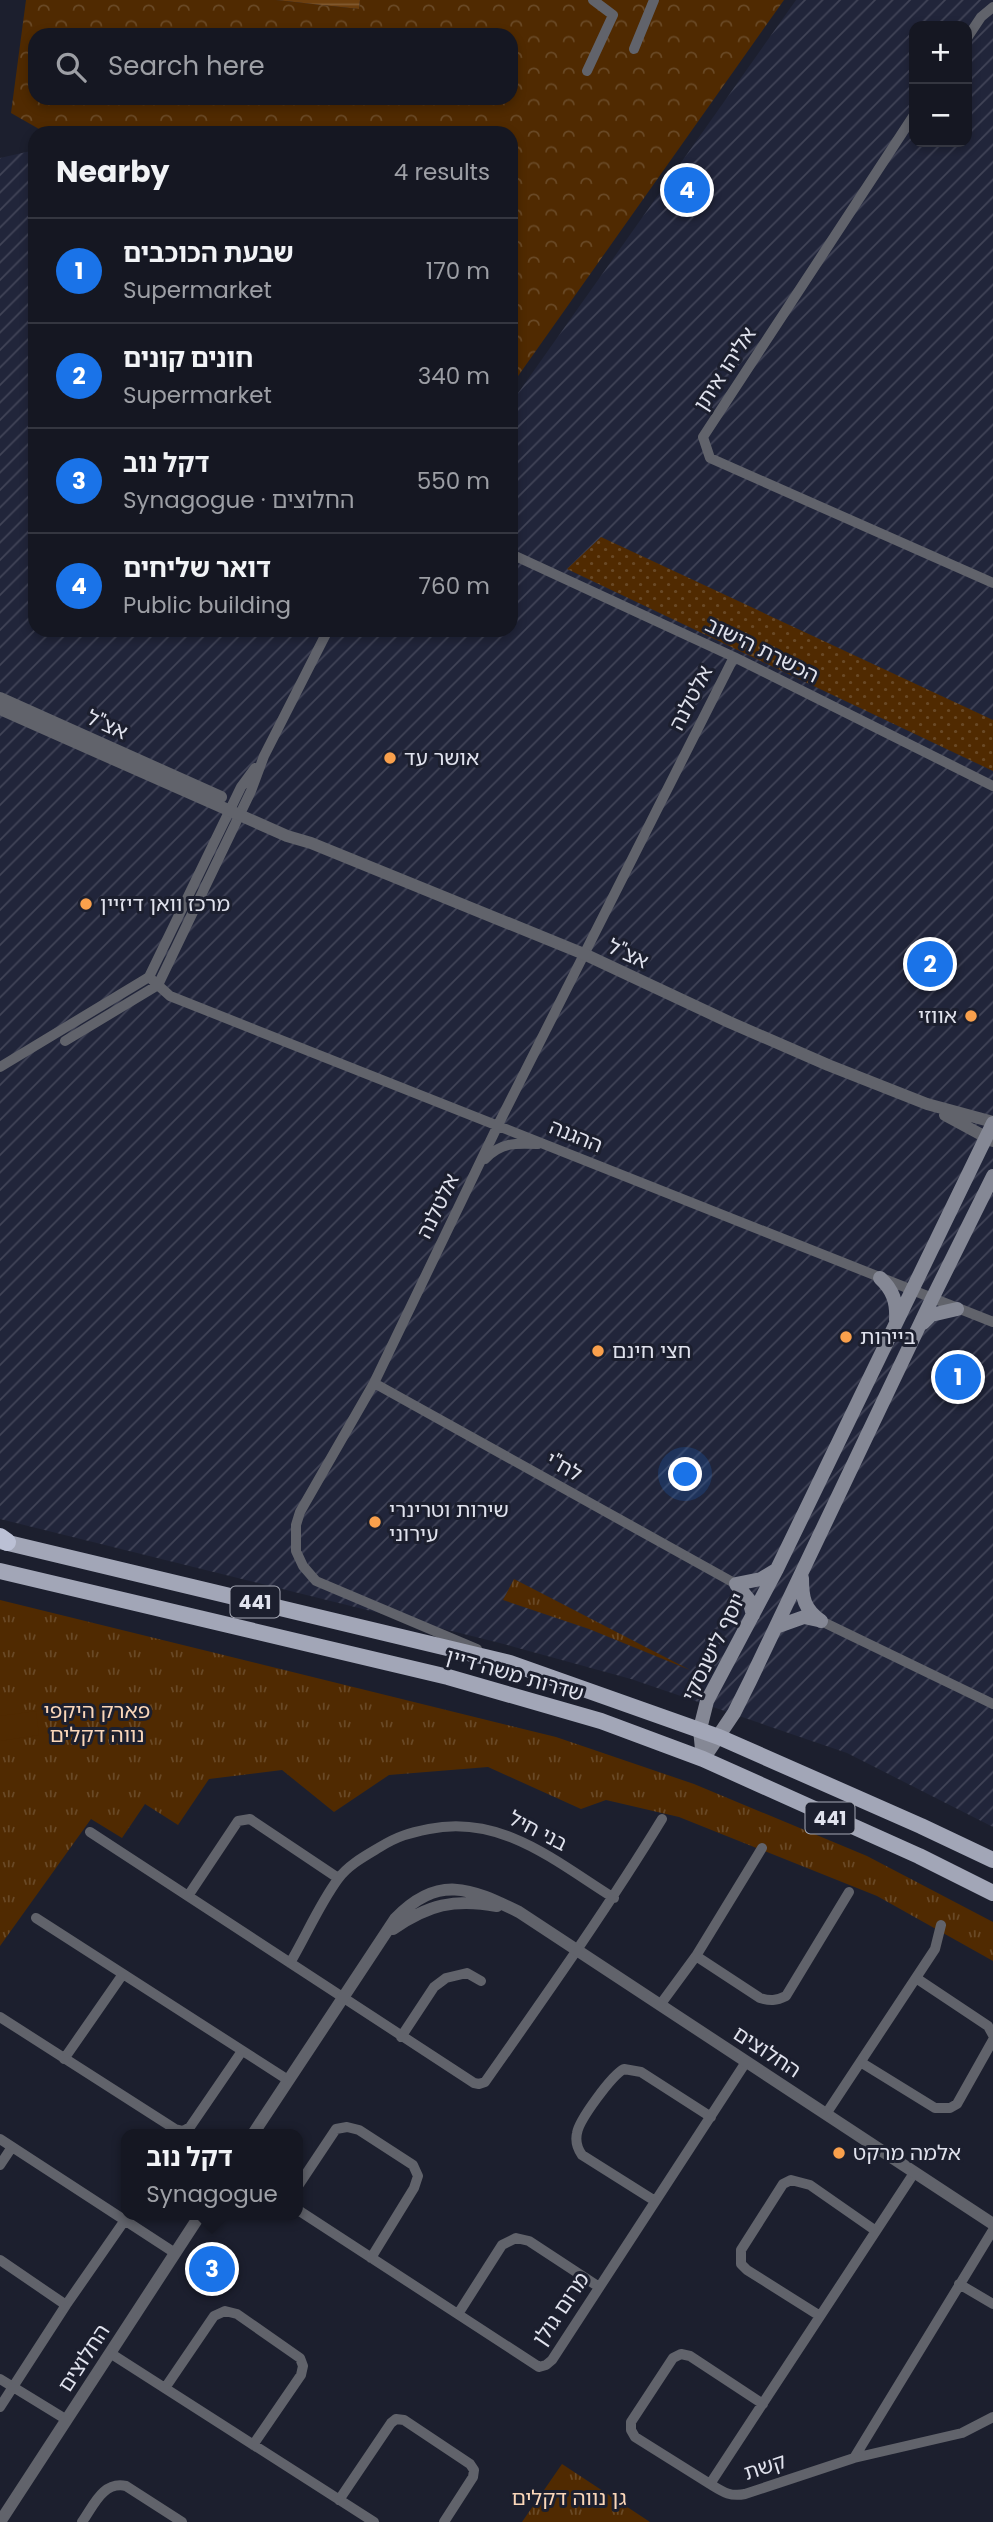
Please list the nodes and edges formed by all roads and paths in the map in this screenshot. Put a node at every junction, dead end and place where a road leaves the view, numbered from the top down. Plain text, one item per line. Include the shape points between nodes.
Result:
1 (593, 0) edge
2 (654, 0) edge
3 (993, 7) edge
4 (972, 30) edge
5 (634, 49) dead end
6 (587, 71) dead end
7 (909, 123) edge
8 (518, 557) edge
9 (993, 583) edge
10 (324, 637) edge
11 (734, 657) junction
12 (0, 698) edge
13 (0, 709) edge
14 (993, 786) edge
15 (237, 809) junction
16 (584, 954) junction
17 (149, 977) junction
18 (158, 985) junction
19 (62, 1037) junction
20 (0, 1067) edge
21 (927, 1104) junction
22 (993, 1123) edge
23 (498, 1125) junction
24 (990, 1139) edge
25 (546, 1144) junction
26 (478, 1167) junction
27 (993, 1176) edge
28 (880, 1278) junction
29 (912, 1292) junction
30 (932, 1299) junction
31 (957, 1309) junction
32 (993, 1322) edge
33 (896, 1325) junction
34 (918, 1329) junction
35 (374, 1383) junction
36 (2, 1540) edge
37 (778, 1569) junction
38 (0, 1571) edge
39 (802, 1575) junction
40 (736, 1584) junction
41 (752, 1615) junction
42 (821, 1621) junction
43 (776, 1627) junction
44 (510, 1663) junction
45 (993, 1704) edge
46 (700, 1729) junction
47 (719, 1737) junction
48 (703, 1759) junction
49 (662, 1819) dead end
50 (90, 1832) dead end
51 (762, 1848) dead end
52 (993, 1860) edge
53 (338, 1878) junction
54 (849, 1892) dead end
55 (993, 1893) edge
56 (188, 1896) junction
57 (614, 1898) junction
58 (36, 1918) dead end
59 (941, 1925) dead end
60 (578, 1951) junction
61 (696, 1956) junction
62 (290, 1963) junction
63 (123, 1974) junction
64 (916, 1978) junction
65 (481, 1981) dead end
66 (342, 1997) junction
67 (660, 2005) junction
68 (0, 2017) edge
69 (401, 2037) junction
70 (993, 2038) edge
71 (242, 2051) junction
72 (64, 2059) junction
73 (747, 2062) junction
74 (862, 2063) junction
75 (288, 2080) junction
76 (826, 2115) junction
77 (711, 2117) junction
78 (175, 2129) edge
79 (186, 2129) edge
80 (256, 2129) edge
81 (0, 2139) edge
82 (12, 2147) junction
83 (0, 2165) edge
84 (914, 2172) junction
85 (303, 2178) edge
86 (655, 2201) junction
87 (303, 2213) edge
88 (121, 2217) edge
89 (125, 2220) joint
90 (197, 2220) edge
91 (993, 2224) edge
92 (993, 2230) edge
93 (876, 2231) junction
94 (175, 2253) junction
95 (371, 2258) junction
96 (0, 2260) edge
97 (959, 2284) junction
98 (599, 2287) junction
99 (993, 2304) edge
100 (66, 2305) junction
101 (458, 2314) junction
102 (820, 2316) junction
103 (110, 2353) junction
104 (0, 2379) edge
105 (12, 2387) junction
106 (165, 2388) junction
107 (763, 2404) junction
108 (0, 2407) edge
109 (993, 2417) edge
110 (66, 2420) junction
111 (253, 2445) junction
112 (854, 2458) junction
113 (710, 2484) junction
114 (339, 2500) junction
115 (3, 2521) edge
116 (82, 2522) edge
117 (182, 2522) edge
118 (374, 2522) edge
119 (444, 2522) edge

1 - 6 street via 613,15
2 - 5 street
3 - 4 street
7 - 9 street, אליהו איתן via 703,437 710,458
8 - 11 street, הכשרת הישוב
10 - 15 street
11 - 14 street, הכשרת הישוב
11 - 16 street, אלטלנה
12 - 15 street, אצ"ל
13 - 15 street, אצ"ל
15 - 16 street, אצ"ל
15 - 17 street
15 - 18 street
16 - 21 street, אצ"ל via 741,1028
16 - 23 street, אלטלנה
17 - 18 street, ההגנה
17 - 19 street
18 - 19 street
18 - 23 street, ההגנה via 170,996
19 - 20 street
21 - 22 street, אצ"ל
21 - 24 street, אצ"ל
22 - 24 main road, יוסף לישנסקי
23 - 25 street, ההגנה
23 - 26 street, אלטלנה
24 - 29 main road, יוסף לישנסקי
25 - 26 street via 504,1145
25 - 28 street, ההגנה
26 - 35 street, אלטלנה
27 - 30 main road
28 - 29 street, ההגנה
28 - 33 main road via 896,1301
29 - 30 street, ההגנה
29 - 33 main road, יוסף לישנסקי
30 - 31 street, ההגנה
30 - 34 main road
31 - 32 street, ההגנה
31 - 34 main road via 931,1315
33 - 37 main road, יוסף לישנסקי
34 - 39 main road
35 - 40 street, לח"י
35 - 44 street, אלטלנה via 300,1512 295,1539 303,1566 316,1581
36 - 44 main road, שדרות משה דיין / 441
37 - 40 main road via 761,1579
37 - 41 main road, יוסף לישנסקי
38 - 48 main road, שדרות משה דיין / 441 via 448,1677 601,1721
39 - 42 main road via 804,1604
39 - 43 main road
40 - 41 main road via 749,1600
41 - 46 main road, יוסף לישנסקי via 707,1701
42 - 43 main road via 804,1618
42 - 45 street
43 - 47 main road
44 - 46 main road, שדרות משה דיין / 441
46 - 47 main road, שדרות משה דיין / 441
46 - 48 main road, יוסף לישנסקי
47 - 48 main road
47 - 52 main road, שדרות משה דיין / 441
48 - 55 main road, שדרות משה דיין / 441
49 - 57 street
50 - 56 street
51 - 61 street
53 - 56 street via 250,1819 238,1821
53 - 57 street, בני חיל via 399,1835 460,1825 503,1832 525,1842
53 - 62 street, בני חיל
54 - 61 street via 786,1996 778,2000 760,1998
56 - 62 street
57 - 60 street
58 - 63 street
59 - 64 street via 935,1949
60 - 66 street, החלוצים via 519,1912 450,1903 409,1918 377,1944
60 - 67 street, החלוצים
60 - 69 street via 480,2084
61 - 67 street
62 - 66 street
63 - 71 street
63 - 72 street
64 - 70 street via 988,2026
64 - 74 street
65 - 69 street via 467,1973 446,1978 434,1987
66 - 69 street
66 - 75 street, החלוצים
67 - 73 street, החלוצים
68 - 72 street
70 - 74 street via 957,2104 943,2109
71 - 75 street
71 - 79 street
72 - 78 street
73 - 76 street, החלוצים
73 - 77 street, מרום גולן
74 - 76 street
75 - 80 street, החלוצים
76 - 84 street, החלוצים
77 - 86 street, מרום גולן
77 - 86 street via 641,2072 624,2069 610,2080 577,2131 576,2147
81 - 82 street
82 - 83 street
82 - 88 street
84 - 91 street, החלוצים
84 - 93 street, קשת
85 - 95 street via 336,2129 347,2127 413,2165 418,2176 414,2188
86 - 98 street, מרום גולן
87 - 95 street, מרום גולן
89 - 94 street
89 - 100 street
90 - 94 street, החלוצים
92 - 97 street
93 - 102 street, קשת
93 - 102 street via 810,2185 791,2180 783,2184 741,2250 741,2264
94 - 103 street, החלוצים
95 - 101 street, מרום גולן
96 - 100 street
97 - 99 street
97 - 112 street
98 - 101 street via 529,2241 516,2238 502,2245
98 - 101 street, מרום גולן via 552,2360 539,2367
100 - 105 street
102 - 107 street, קשת
103 - 106 street
103 - 110 street, החלוצים
104 - 105 street
105 - 108 street
105 - 110 street
106 - 111 street
106 - 111 street via 214,2316 225,2311 237,2314 300,2358 303,2366
107 - 113 street, קשת
107 - 113 street via 690,2356 673,2358 631,2422 631,2430 635,2437
109 - 112 street, קשת via 962,2433
110 - 115 street, החלוצים
111 - 114 street
112 - 113 street, קשת via 735,2496
114 - 118 street
114 - 119 street via 391,2423 404,2420 474,2470
116 - 117 street via 107,2487 116,2484

